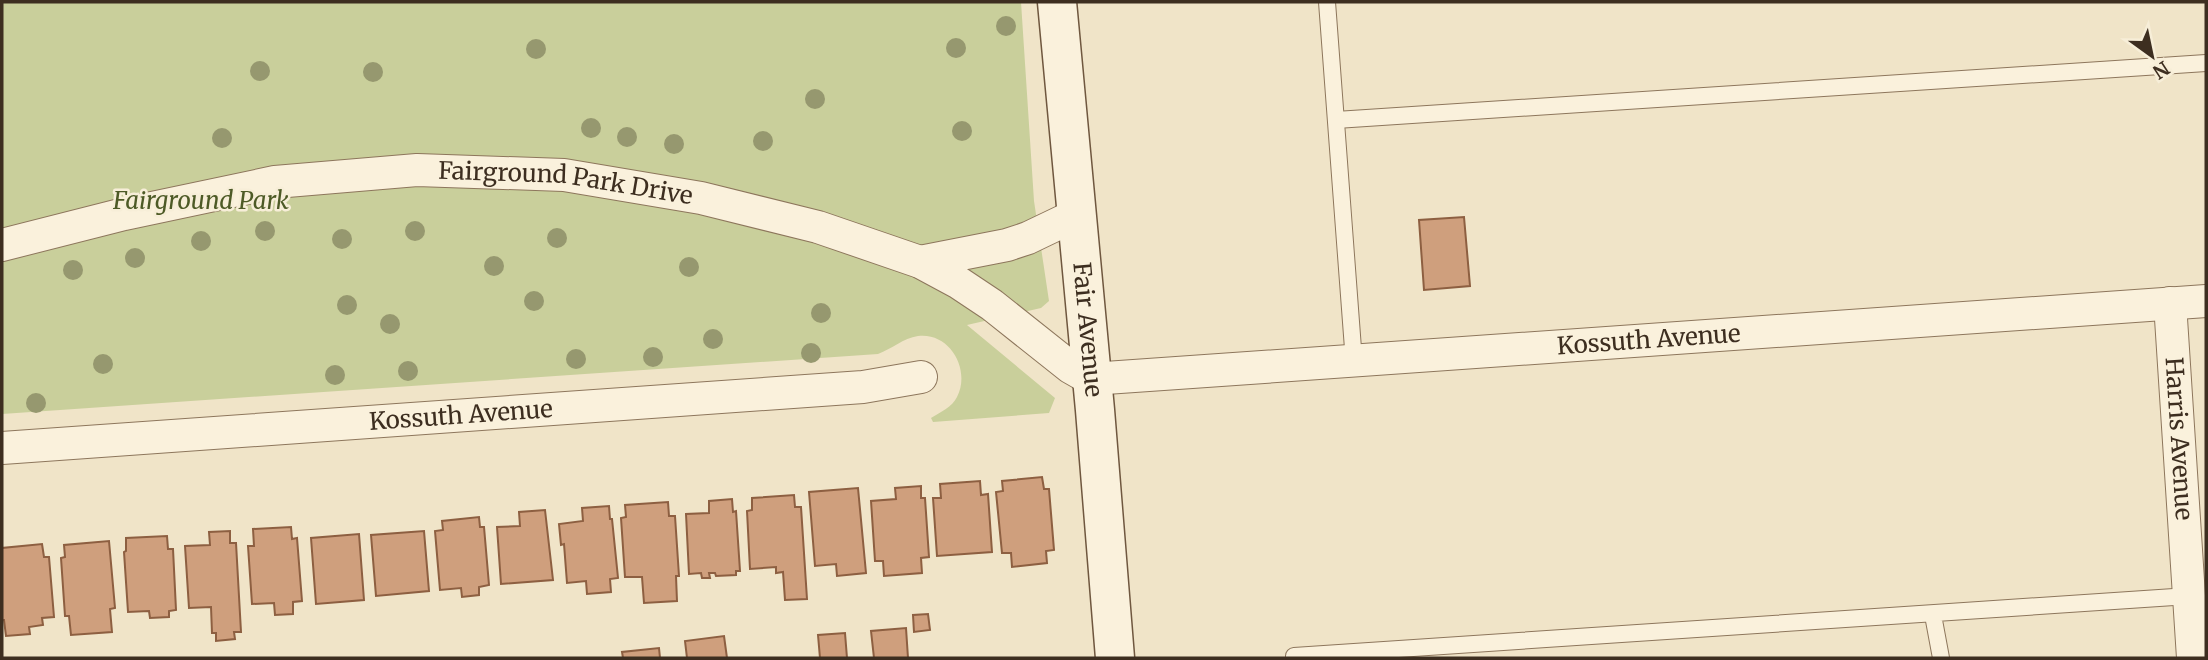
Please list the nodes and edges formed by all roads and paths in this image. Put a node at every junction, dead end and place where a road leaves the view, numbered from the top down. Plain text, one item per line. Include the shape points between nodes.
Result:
1 (1057, 2) edge
2 (1327, 2) edge
3 (2206, 63) edge
4 (1336, 120) junction
5 (1076, 215) junction
6 (2, 245) edge
7 (920, 262) junction
8 (2206, 301) edge
9 (2170, 303) junction
10 (1354, 362) junction
11 (921, 377) dead end
12 (1091, 379) junction
13 (2, 447) edge
14 (2197, 561) edge
15 (2189, 596) junction
16 (1933, 615) junction
17 (1454, 652) edge
18 (1294, 656) dead end
19 (1115, 658) edge
20 (1941, 658) edge
21 (2193, 658) edge

1 - 5 street, Fair Avenue
2 - 4 lane
3 - 4 lane
4 - 10 lane
5 - 7 street via 1007,245
5 - 12 street, Fair Avenue
6 - 7 street, Fairground Park Drive via 275,182 417,170 564,176 701,198 818,228
7 - 12 street, Fairground Park Drive via 992,305
8 - 9 street, Kossuth Avenue
9 - 10 street, Kossuth Avenue
9 - 14 street, Harris Avenue
10 - 12 street, Kossuth Avenue
11 - 13 street, Kossuth Avenue via 863,387
12 - 19 street, Fair Avenue
14 - 15 street, Harris Avenue
15 - 16 lane
15 - 21 street, Harris Avenue
16 - 17 lane
16 - 20 lane
17 - 18 lane

